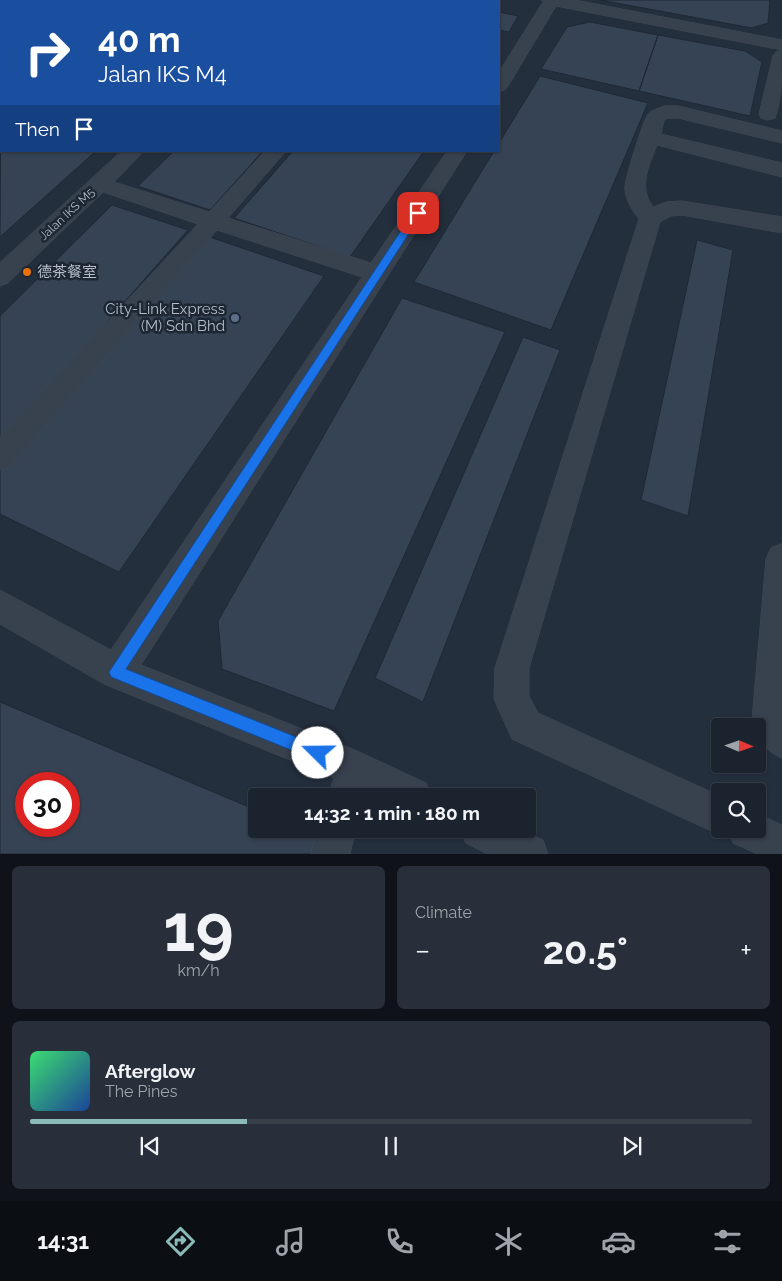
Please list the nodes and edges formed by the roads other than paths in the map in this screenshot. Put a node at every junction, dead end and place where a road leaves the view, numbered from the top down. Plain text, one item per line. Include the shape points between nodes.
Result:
1 (551, 0) edge
2 (782, 45) edge
3 (782, 56) edge
4 (506, 61) edge
5 (500, 82) edge
6 (768, 114) dead end
7 (650, 137) junction
8 (782, 137) edge
9 (133, 152) edge
10 (275, 152) edge
11 (456, 152) edge
12 (782, 170) edge
13 (99, 184) junction
14 (650, 218) junction
15 (215, 220) junction
16 (782, 225) edge
17 (378, 274) junction
18 (0, 277) edge
19 (0, 457) edge
20 (782, 559) edge
21 (0, 606) edge
22 (116, 672) junction
23 (782, 740) edge
24 (351, 782) edge
25 (378, 788) edge
26 (711, 812) edge
27 (334, 838) edge
28 (498, 838) edge
29 (766, 838) edge
30 (782, 845) edge
31 (330, 854) edge
32 (529, 854) edge

1 - 2 street
1 - 4 street
3 - 6 street
4 - 5 street
7 - 8 street via 655,117 665,112 678,112
7 - 12 street
7 - 14 street via 634,182 635,196
9 - 13 street, Jalan IKS M5
10 - 15 street
11 - 17 street
13 - 15 street
13 - 18 street, Jalan IKS M5
14 - 16 street via 667,209 682,208
14 - 26 street via 512,668 511,699 525,726
15 - 17 street
15 - 19 street
17 - 22 street
20 - 23 street via 770,720
21 - 22 street
22 - 24 street
24 - 25 street
27 - 31 street
28 - 32 street
29 - 30 street

